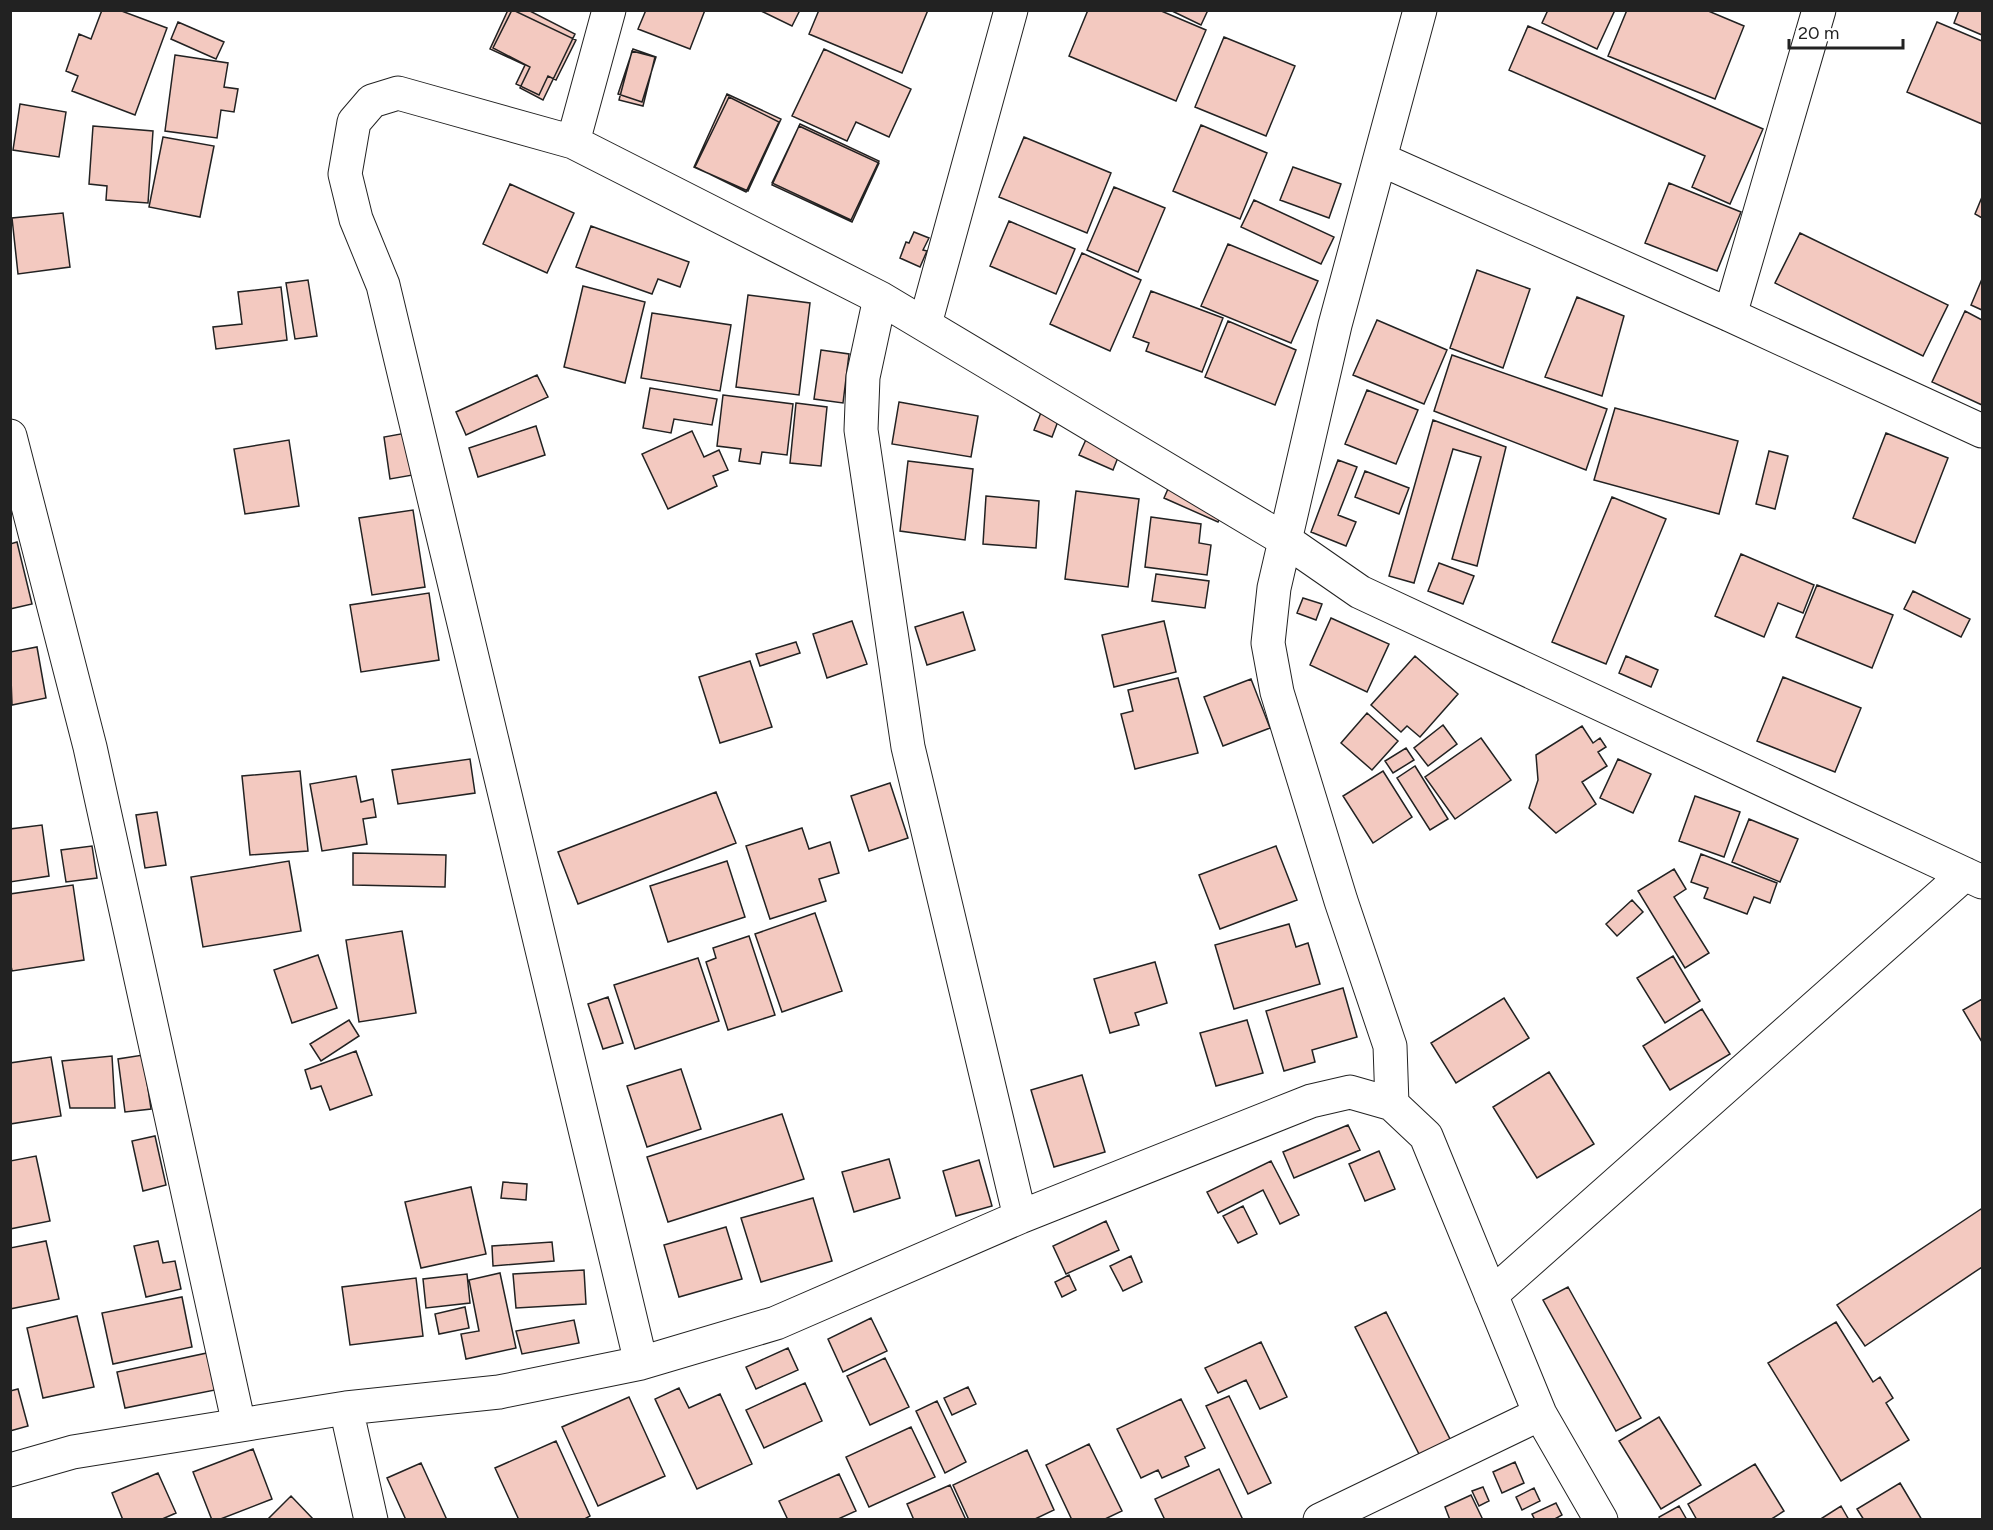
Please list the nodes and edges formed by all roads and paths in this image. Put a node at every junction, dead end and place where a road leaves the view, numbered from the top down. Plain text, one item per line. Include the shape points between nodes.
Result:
1 (609, 10) edge
2 (1011, 10) edge
3 (1420, 10) edge
4 (1819, 10) edge
5 (573, 142) junction
6 (1380, 159) junction
7 (880, 298) junction
8 (1731, 315) junction
9 (925, 324) junction
10 (1983, 431) edge
11 (10, 436) edge
12 (1285, 540) junction
13 (1974, 878) edge
14 (1392, 1104) junction
15 (1020, 1217) junction
16 (1491, 1295) junction
17 (641, 1363) junction
18 (346, 1408) junction
19 (1540, 1414) junction
20 (239, 1425) junction
21 (10, 1470) edge
22 (371, 1520) edge
23 (1320, 1520) edge
24 (1601, 1520) edge

1 - 5 street
2 - 9 street
3 - 6 street
4 - 8 street
5 - 7 street
5 - 17 street via 398,93 372,101 354,122 345,174 356,219 383,285
6 - 8 street
6 - 12 street via 1335,325
7 - 9 street
7 - 15 street via 863,377 861,430 908,747
8 - 10 street
9 - 12 street
11 - 20 street via 90,747
12 - 13 street via 1360,592
12 - 14 street via 1274,588 1268,643 1277,692 1390,1046
13 - 16 street
14 - 15 street via 1350,1092 1311,1101
14 - 16 street via 1426,1136
15 - 17 street via 776,1323
16 - 19 street
17 - 18 street via 499,1392
18 - 20 street
18 - 22 street
19 - 23 street
19 - 24 street
20 - 21 street via 73,1452

